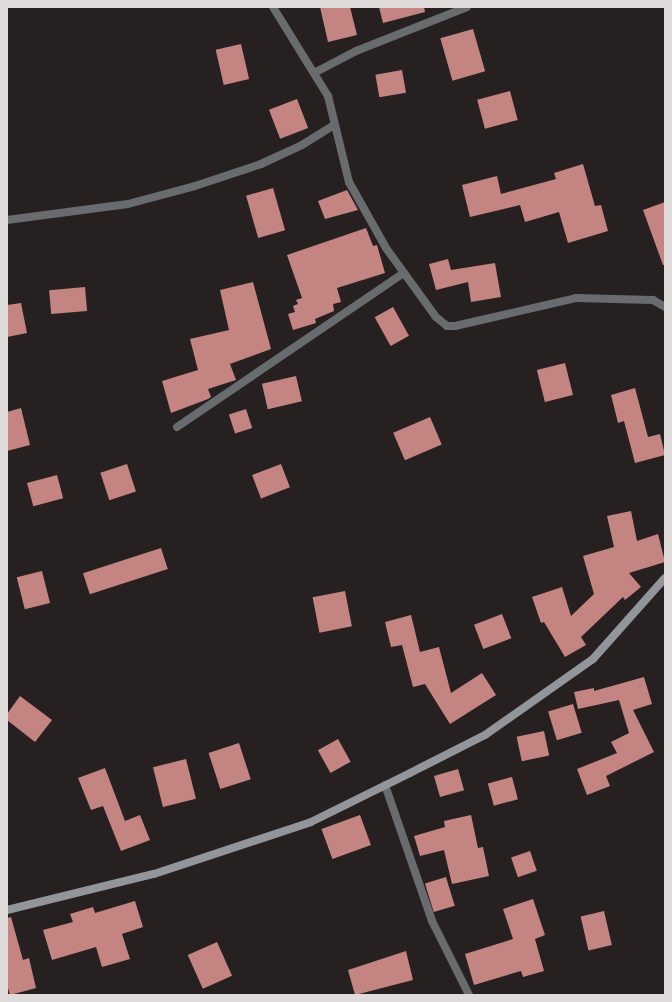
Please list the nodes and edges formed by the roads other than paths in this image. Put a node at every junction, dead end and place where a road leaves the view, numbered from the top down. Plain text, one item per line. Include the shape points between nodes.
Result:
1 (274, 7) edge
2 (467, 7) edge
3 (314, 73) junction
4 (334, 125) junction
5 (7, 220) edge
6 (404, 273) junction
7 (665, 307) edge
8 (177, 427) dead end
9 (665, 578) edge
10 (385, 785) junction
11 (7, 910) edge
12 (469, 995) edge

1 - 3 street
2 - 3 street via 356,51
3 - 4 street via 328,96
4 - 5 street via 302,145 261,164 195,186 128,204
4 - 6 street via 349,182 386,248
6 - 7 street via 436,318 447,326 576,298 653,300
6 - 8 street
9 - 10 main road via 593,659 485,735
10 - 11 main road via 311,822 154,874
10 - 12 street via 432,921

